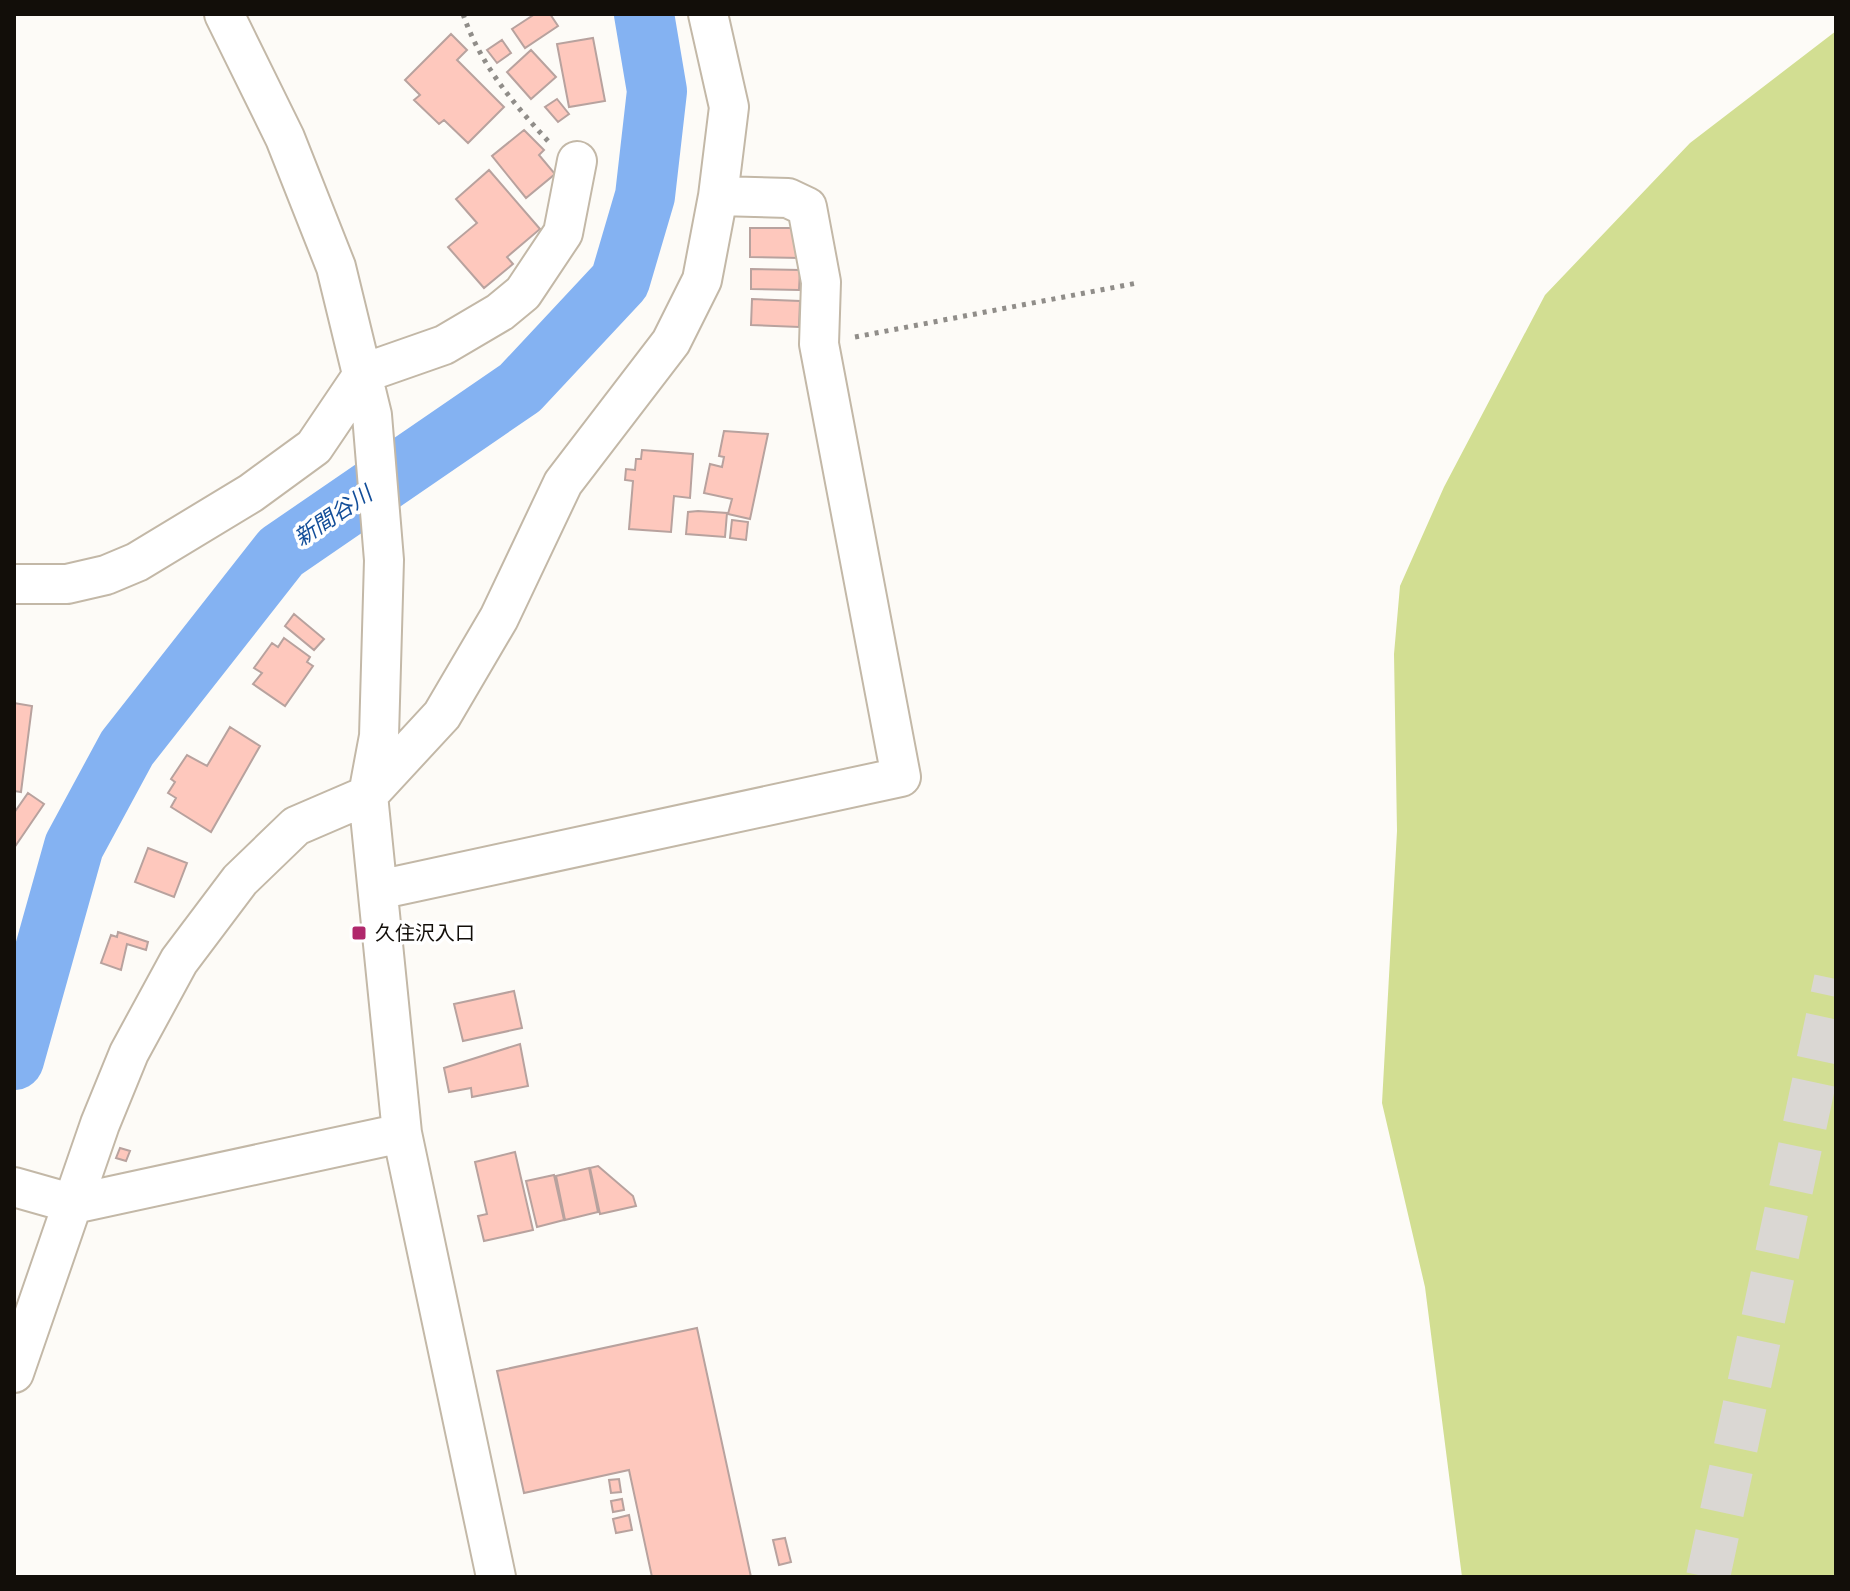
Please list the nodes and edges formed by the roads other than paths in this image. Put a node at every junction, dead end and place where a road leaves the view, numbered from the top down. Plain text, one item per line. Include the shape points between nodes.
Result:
1 (224, 14) edge
2 (708, 14) edge
3 (577, 161) road end
4 (718, 196) junction
5 (364, 373) junction
6 (14, 584) edge
7 (368, 795) junction
8 (378, 890) junction
9 (402, 1133) junction
10 (14, 1187) edge
11 (74, 1204) junction
12 (14, 1373) edge
13 (496, 1577) edge

1 - 5 street via 285,138 336,267
2 - 4 street via 729,107
3 - 5 street via 563,233 523,293 444,345
4 - 7 street via 702,280 671,342 563,483 499,618 442,715
4 - 8 street via 788,198 807,207 821,282 819,344 901,777
5 - 6 street via 314,447 251,493 137,562 67,584
5 - 7 street via 384,560 379,736
7 - 8 street
7 - 11 street via 296,826 240,880 179,961 129,1053
8 - 9 street
9 - 11 street
9 - 13 street
10 - 11 street
11 - 12 street

